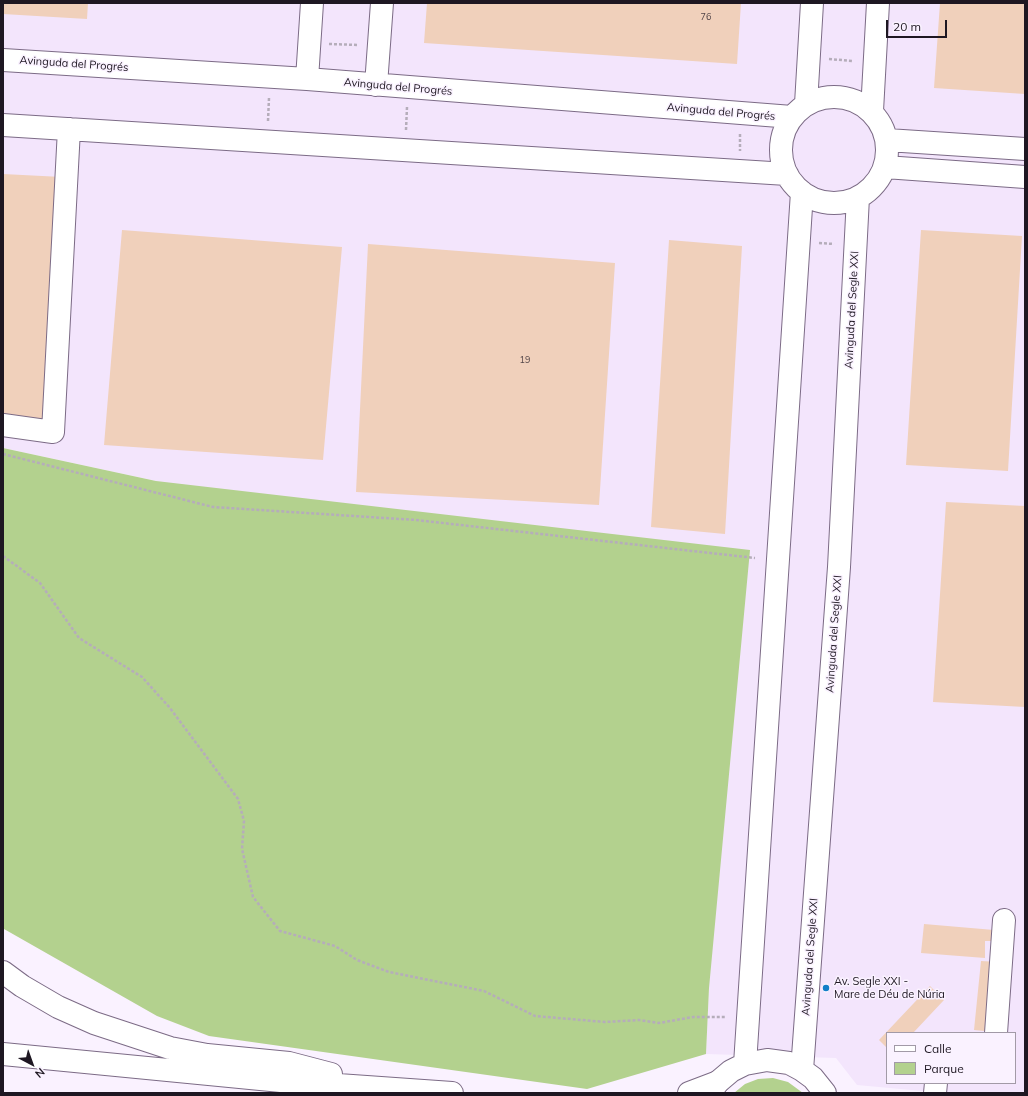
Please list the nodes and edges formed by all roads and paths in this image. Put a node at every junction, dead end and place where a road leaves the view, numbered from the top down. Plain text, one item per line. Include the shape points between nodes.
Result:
1 (312, 3) edge
2 (382, 3) edge
3 (812, 3) edge
4 (878, 3) edge
5 (309, 42) junction
6 (379, 46) junction
7 (809, 57) junction
8 (3, 60) edge
9 (874, 64) junction
10 (269, 77) junction
11 (307, 79) junction
12 (376, 85) junction
13 (408, 88) junction
14 (799, 111) junction
15 (872, 111) junction
16 (3, 125) edge
17 (69, 129) junction
18 (887, 140) junction
19 (268, 142) junction
20 (1025, 149) edge
21 (404, 150) junction
22 (885, 167) junction
23 (787, 174) junction
24 (1025, 177) edge
25 (802, 192) junction
26 (858, 197) junction
27 (798, 241) junction
28 (855, 246) junction
29 (3, 425) edge
30 (3, 454) edge
31 (3, 556) edge
32 (755, 558) dead end
33 (1004, 920) dead end
34 (3, 972) edge
35 (725, 1017) dead end
36 (996, 1032) edge
37 (3, 1054) edge
38 (745, 1064) junction
39 (802, 1070) junction
40 (383, 1087) junction
41 (714, 1087) edge
42 (324, 1093) edge
43 (452, 1093) edge
44 (689, 1093) edge
45 (825, 1093) edge

1 - 5 main road
2 - 6 main road
3 - 7 main road
4 - 9 main road
5 - 6 path
5 - 11 main road
6 - 12 main road
7 - 9 path
7 - 14 main road
8 - 10 main road, Avinguda del Progrés
9 - 15 main road
10 - 11 main road, Avinguda del Progrés
10 - 19 path
11 - 12 main road, Avinguda del Progrés
12 - 13 main road, Avinguda del Progrés
13 - 14 main road, Avinguda del Progrés
13 - 21 path
14 - 15 main road via 828,96 844,97 859,102
14 - 23 main road via 784,130 781,145 782,160
15 - 18 main road via 880,121
16 - 17 main road
17 - 19 main road
17 - 29 main road via 53,432
18 - 20 main road
18 - 22 main road
19 - 21 main road
21 - 23 main road
22 - 24 main road
22 - 26 main road via 874,185
23 - 25 main road
25 - 26 main road via 817,200 833,203
25 - 27 main road
26 - 28 main road, Avinguda del Segle XXI
27 - 28 path
27 - 38 main road
28 - 39 main road, Avinguda del Segle XXI via 839,567
30 - 32 path via 213,507 416,520
31 - 35 path via 40,583 79,638 142,677 170,708 238,799 244,821 242,849 253,897 280,931 335,946 357,960 389,972 484,991 535,1016 604,1022 639,1020 659,1023 693,1017
33 - 36 main road
34 - 40 main road via 22,986 80,1017 170,1048 207,1055 289,1063
37 - 40 main road via 281,1081
38 - 39 main road via 774,1060 789,1063
38 - 41 main road via 731,1071
39 - 45 main road via 813,1078
40 - 42 main road
40 - 43 main road
41 - 44 main road

